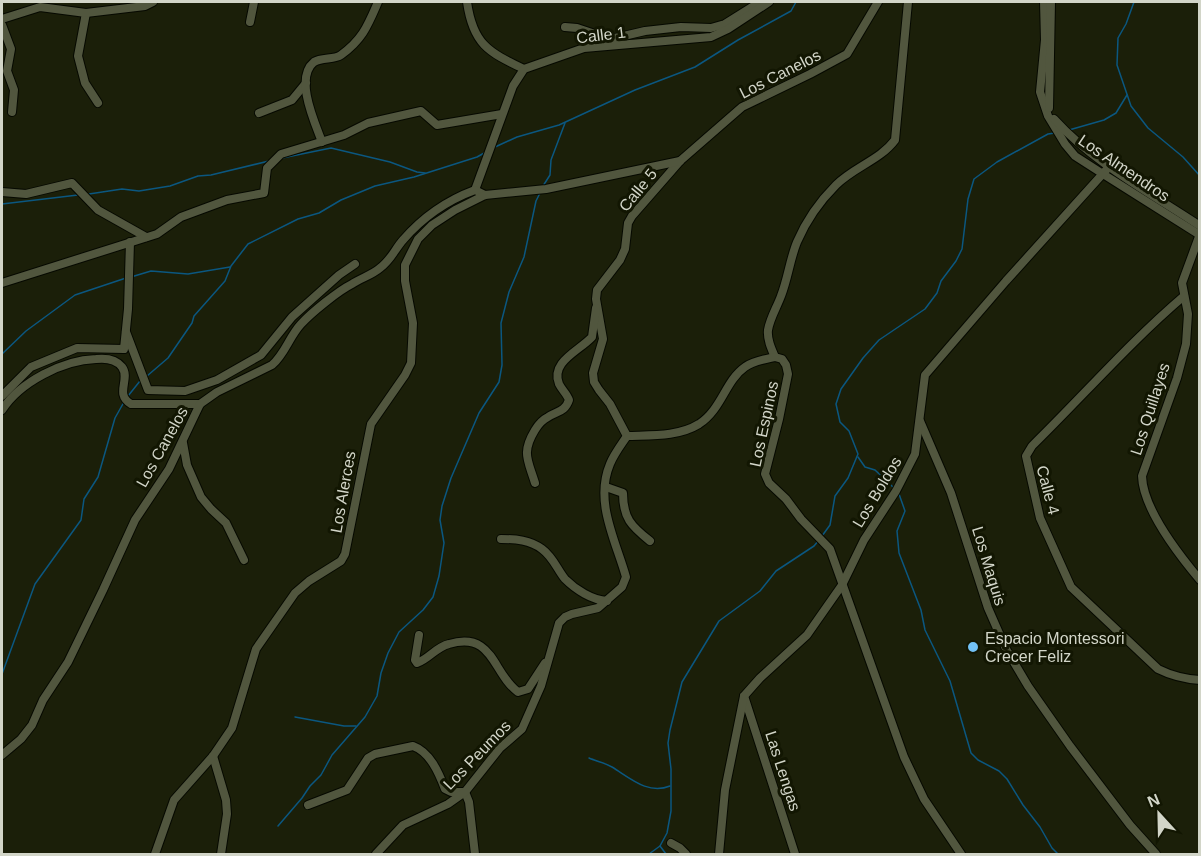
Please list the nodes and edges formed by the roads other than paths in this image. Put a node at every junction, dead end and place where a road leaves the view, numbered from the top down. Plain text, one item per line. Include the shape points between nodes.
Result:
1 (153, 2) edge
2 (254, 2) edge
3 (378, 2) edge
4 (467, 2) edge
5 (760, 2) edge
6 (769, 2) edge
7 (878, 2) edge
8 (908, 2) edge
9 (1044, 2) edge
10 (1051, 2) edge
11 (86, 13) junction
12 (2, 19) edge
13 (250, 22) dead end
14 (2, 25) edge
15 (565, 27) dead end
16 (524, 69) junction
17 (307, 81) junction
18 (98, 103) dead end
19 (1048, 110) junction
20 (12, 112) dead end
21 (259, 113) dead end
22 (502, 114) junction
23 (322, 142) junction
24 (680, 161) junction
25 (1106, 171) junction
26 (475, 190) junction
27 (2, 192) edge
28 (484, 195) junction
29 (1200, 226) edge
30 (1199, 234) edge
31 (146, 237) junction
32 (130, 242) junction
33 (355, 264) dead end
34 (2, 283) edge
35 (1184, 296) junction
36 (597, 307) junction
37 (126, 332) junction
38 (775, 357) junction
39 (2, 396) edge
40 (200, 404) junction
41 (2, 410) edge
42 (920, 421) junction
43 (627, 436) junction
44 (183, 443) junction
45 (536, 483) dead end
46 (606, 487) junction
47 (501, 538) dead end
48 (650, 541) dead end
49 (244, 560) dead end
50 (1200, 580) edge
51 (842, 585) junction
52 (607, 601) junction
53 (419, 635) dead end
54 (550, 657) junction
55 (1200, 680) edge
56 (744, 696) junction
57 (2, 755) edge
58 (213, 756) junction
59 (465, 792) junction
60 (308, 805) dead end
61 (672, 843) dead end
62 (155, 855) edge
63 (221, 855) edge
64 (376, 855) edge
65 (475, 855) edge
66 (686, 855) edge
67 (719, 855) edge
68 (795, 855) edge
69 (961, 855) edge
70 (1156, 855) edge

1 - 11 street
2 - 13 street
3 - 17 street via 365,32 339,56 316,61 308,69
4 - 16 street via 473,29 481,43 493,54
5 - 15 street via 725,24 711,28 681,27 615,38
6 - 16 street, Calle 1 via 711,37 584,48
7 - 24 street, Los Canelos via 847,54 742,107
8 - 38 street, Los Espinos via 895,140 888,150 837,184 808,221 767,332
9 - 19 street, Los Almendros via 1040,92
10 - 19 street
11 - 12 street via 40,8
11 - 18 street via 78,56 85,83
14 - 20 street via 11,49 7,72 14,90
16 - 22 street
17 - 21 street via 292,100
17 - 23 street via 306,98
19 - 25 street, Los Almendros via 1065,144 1076,156
22 - 23 street via 437,125 421,111 368,123
22 - 26 street
23 - 31 street via 281,154 267,168 264,193 227,200 181,217
24 - 28 street via 546,189
24 - 36 street, Calle 5 via 628,223 625,249 597,291
25 - 29 street, Los Almendros
25 - 30 street, Los Almendros
25 - 42 street, Los Boldos via 925,375
26 - 28 street
26 - 40 street, Los Canelos via 431,214 409,233 380,269 350,285 301,324 272,365
27 - 31 street via 26,194 72,183 98,210
28 - 58 street, Los Alerces via 432,225 410,251 405,281 414,323 411,363 371,424 345,554 341,561 295,593 260,643 232,728
30 - 35 street, Los Quillayes via 1182,283
31 - 32 street
32 - 34 street
32 - 37 street
33 - 37 street via 292,317 261,356 217,380 185,391 148,390
35 - 50 street, Los Quillayes via 1188,314 1186,344 1142,476 1148,502 1185,563
35 - 55 street, Calle 4 via 1151,324 1026,456 1041,518 1071,586 1158,669 1186,680
36 - 43 street, Calle 5 via 603,339 594,382
36 - 45 street via 592,337 557,371 558,381 568,396 567,405 544,419 527,445 526,455
37 - 39 street via 124,349 77,348 31,368
38 - 43 street via 745,367 720,404 698,425 676,432
38 - 51 street, Los Espinos via 782,359 788,374 765,474 830,549
40 - 41 street via 131,404 123,394 123,368 104,358 52,370 20,390
40 - 44 street, Los Canelos
42 - 51 street, Los Boldos via 910,465 864,540
42 - 70 street, Los Maquis via 951,493 988,608 1006,649 1070,746
43 - 46 street, Los Peumos via 611,461
44 - 49 street via 187,465 201,497 226,524
44 - 57 street, Los Canelos via 135,520 33,725
46 - 48 street via 623,493 623,511 634,528
46 - 52 street, Los Peumos via 606,517 626,577
47 - 52 street via 541,548 565,579 592,599
51 - 56 street, Los Boldos via 807,635
51 - 69 street, Los Espinos via 904,756 924,799
52 - 54 street, Los Peumos via 598,608 564,617 556,628
53 - 54 street via 417,663 441,646 470,642 489,653 519,692 525,692
54 - 59 street, Los Peumos via 522,729 500,748
56 - 67 street via 725,790
56 - 68 street, Las Lengas
58 - 62 street, Los Alerces via 174,800
58 - 63 street via 226,800
59 - 60 street via 448,791 423,752 413,746 368,758 347,790
59 - 64 street, Los Peumos via 403,825
59 - 65 street
61 - 66 street

